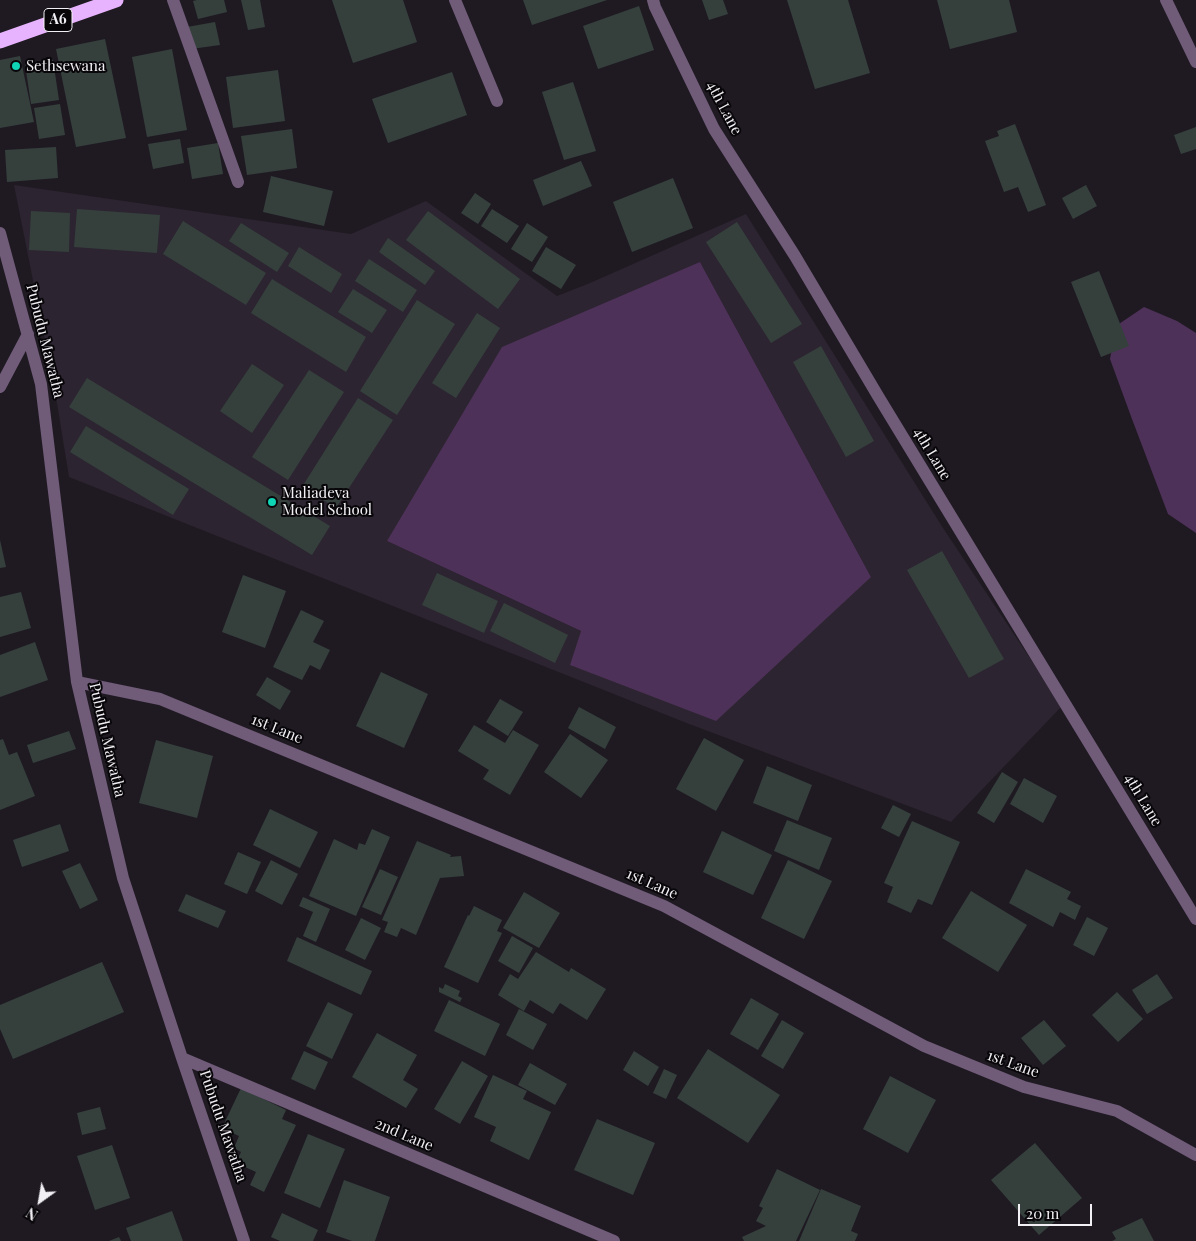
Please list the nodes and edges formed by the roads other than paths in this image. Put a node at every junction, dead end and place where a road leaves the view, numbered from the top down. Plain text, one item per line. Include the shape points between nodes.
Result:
1 (116, 0) edge
2 (173, 0) edge
3 (455, 0) edge
4 (653, 0) edge
5 (1166, 0) edge
6 (0, 41) edge
7 (1196, 62) edge
8 (497, 100) dead end
9 (238, 182) dead end
10 (0, 233) edge
11 (28, 334) junction
12 (0, 387) edge
13 (77, 682) junction
14 (1196, 919) edge
15 (182, 1058) junction
16 (1196, 1155) edge
17 (244, 1241) edge
18 (614, 1241) edge

1 - 6 highway, A6
2 - 9 street
3 - 8 street
4 - 14 street, 4th Lane via 714,129 795,256
5 - 7 street
10 - 11 street, Pubudu Mawatha
11 - 12 street
11 - 13 street, Pubudu Mawatha via 41,384
13 - 15 street, Pubudu Mawatha via 124,878
13 - 16 street, 1st Lane via 160,699 664,906 924,1046 1024,1087 1116,1112
15 - 17 street, Pubudu Mawatha
15 - 18 street, 2nd Lane

